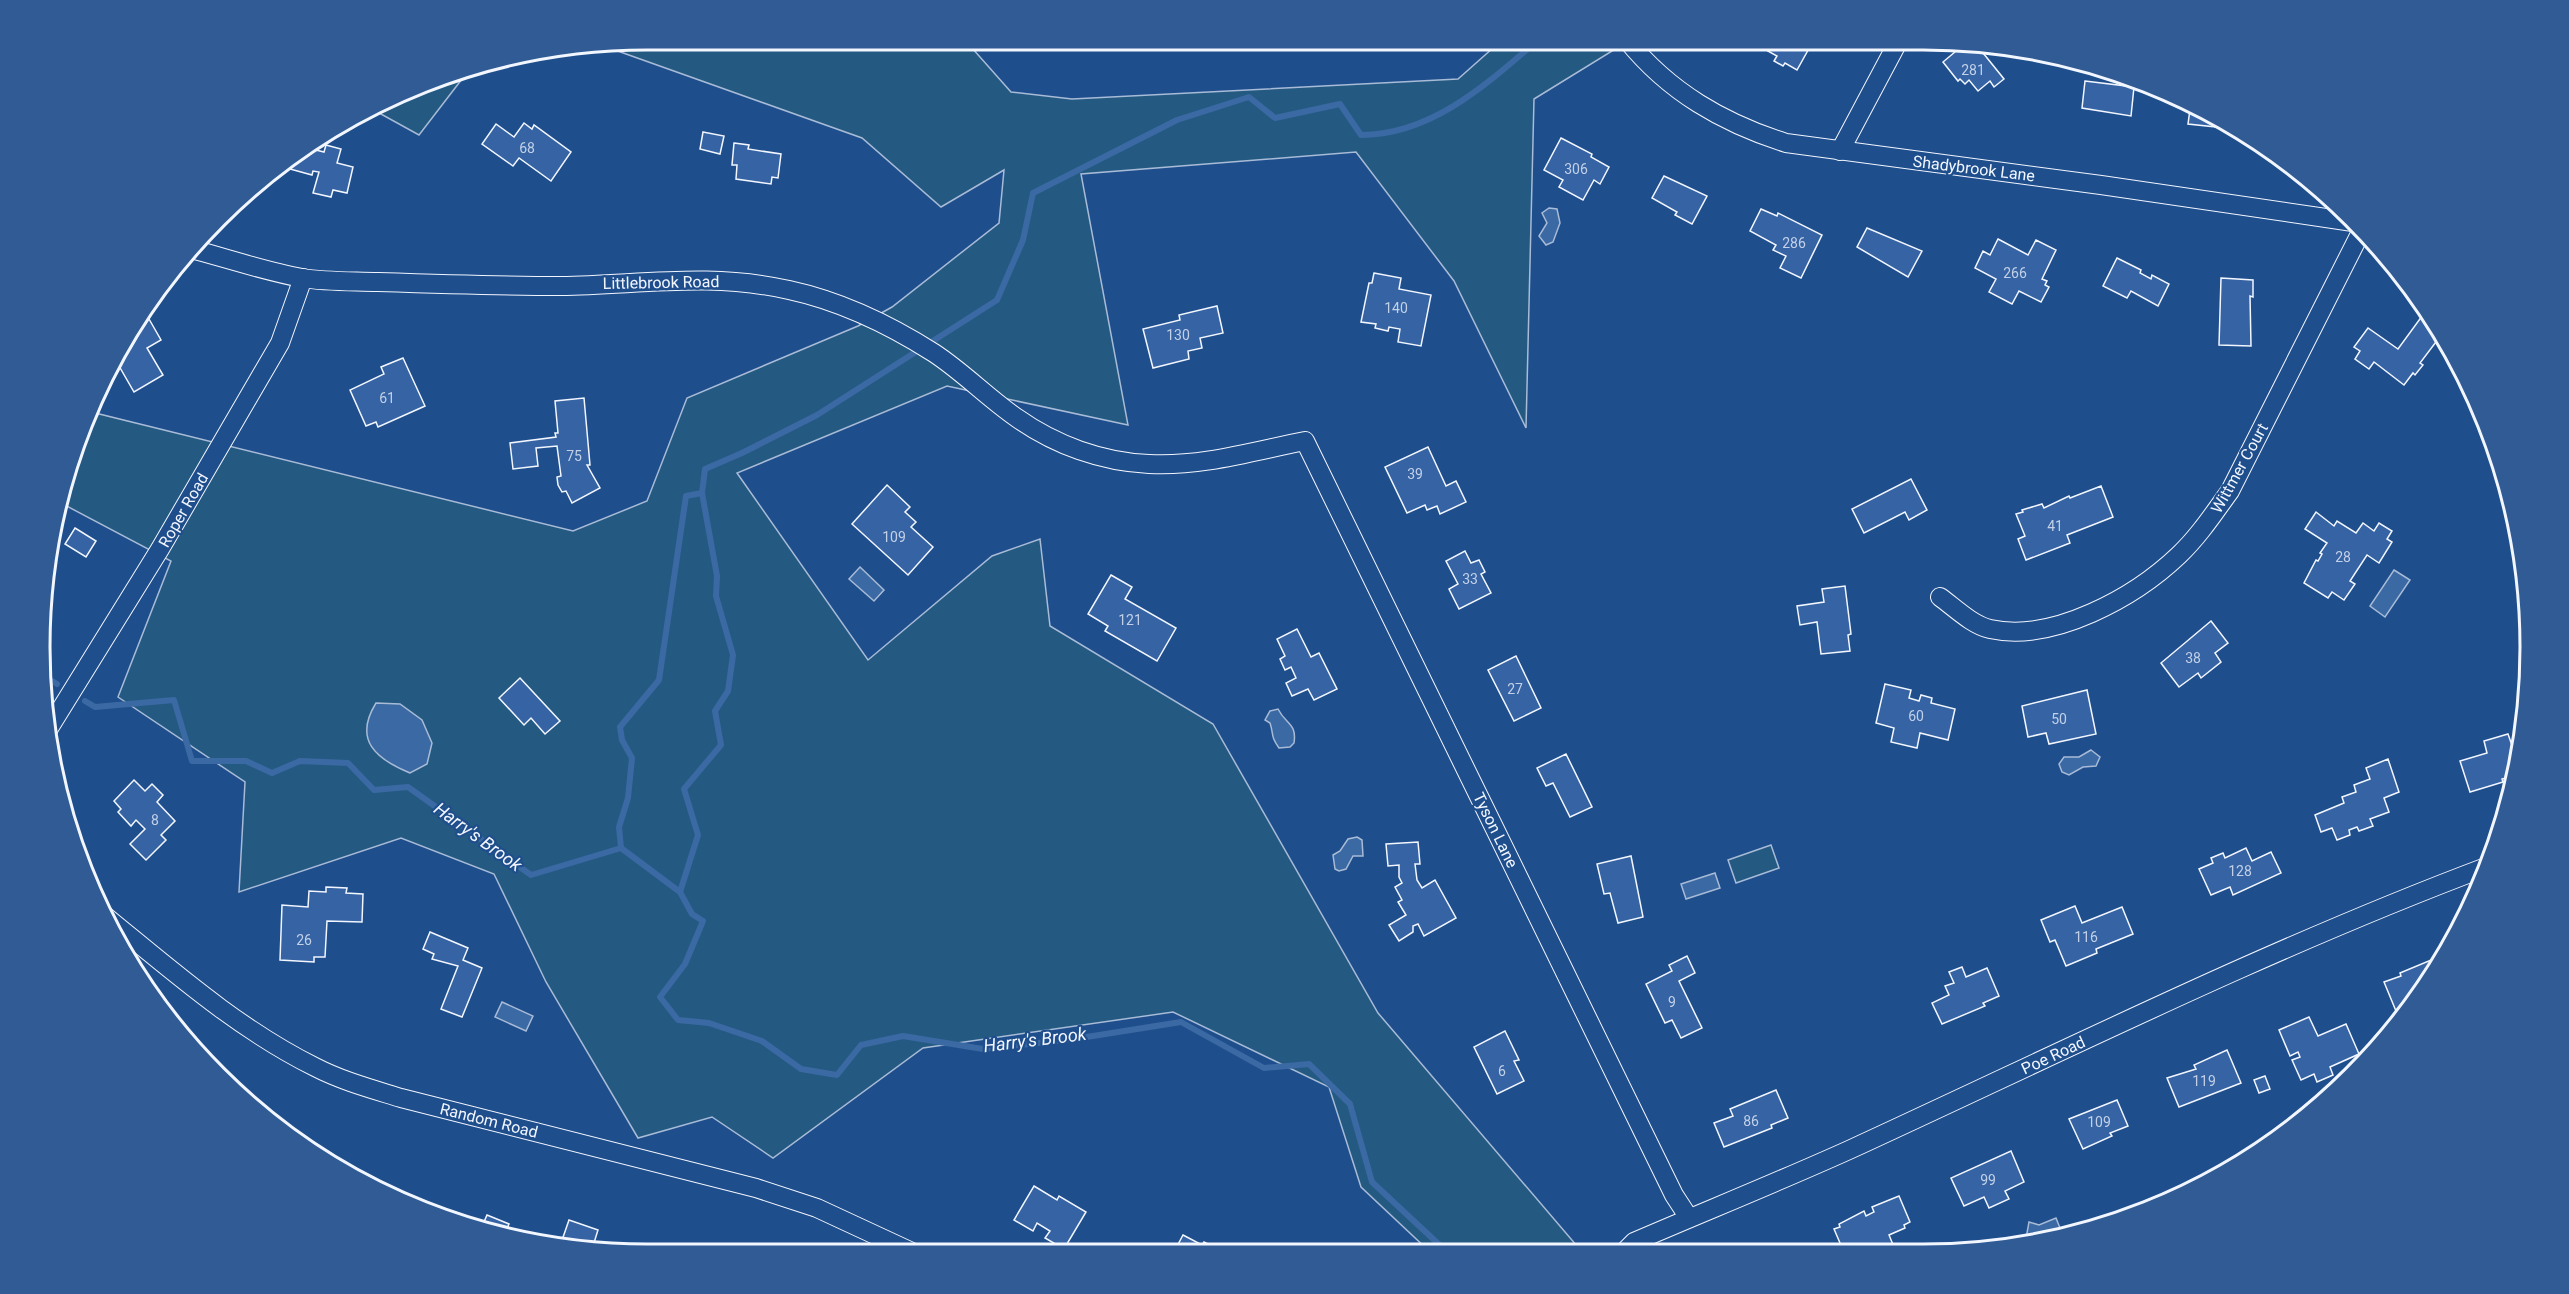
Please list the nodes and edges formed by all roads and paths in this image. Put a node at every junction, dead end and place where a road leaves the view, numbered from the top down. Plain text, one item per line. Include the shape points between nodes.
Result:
1 (1636, 50) edge
2 (1894, 50) edge
3 (1840, 151) junction
4 (2339, 220) edge
5 (2357, 239) edge
6 (200, 251) edge
7 (303, 278) junction
8 (1305, 441) joint
9 (1940, 597) dead end
10 (54, 719) edge
11 (2476, 871) edge
12 (120, 928) edge
13 (1689, 1218) junction
14 (894, 1244) edge
15 (1632, 1244) edge

1 - 3 street, Shadybrook Lane via 1658,74 1716,116 1786,143
2 - 3 street
3 - 4 street, Shadybrook Lane via 2101,184
5 - 9 street, Wittmer Court via 2230,491 2207,525 2179,555 2118,600 2049,627 1988,629
6 - 7 street, Littlebrook Road
7 - 8 street, Littlebrook Road via 480,286 741,281 790,290 838,305 910,340 935,354 1017,418 1078,450 1111,459 1176,464
7 - 10 street, Roper Road via 280,343
8 - 13 street, Tyson Lane via 1674,1195
11 - 13 street, Poe Road via 2238,969 1847,1151
12 - 14 street, Random Road via 203,994 316,1068 401,1098 756,1188 817,1209
13 - 15 street, Poe Road

